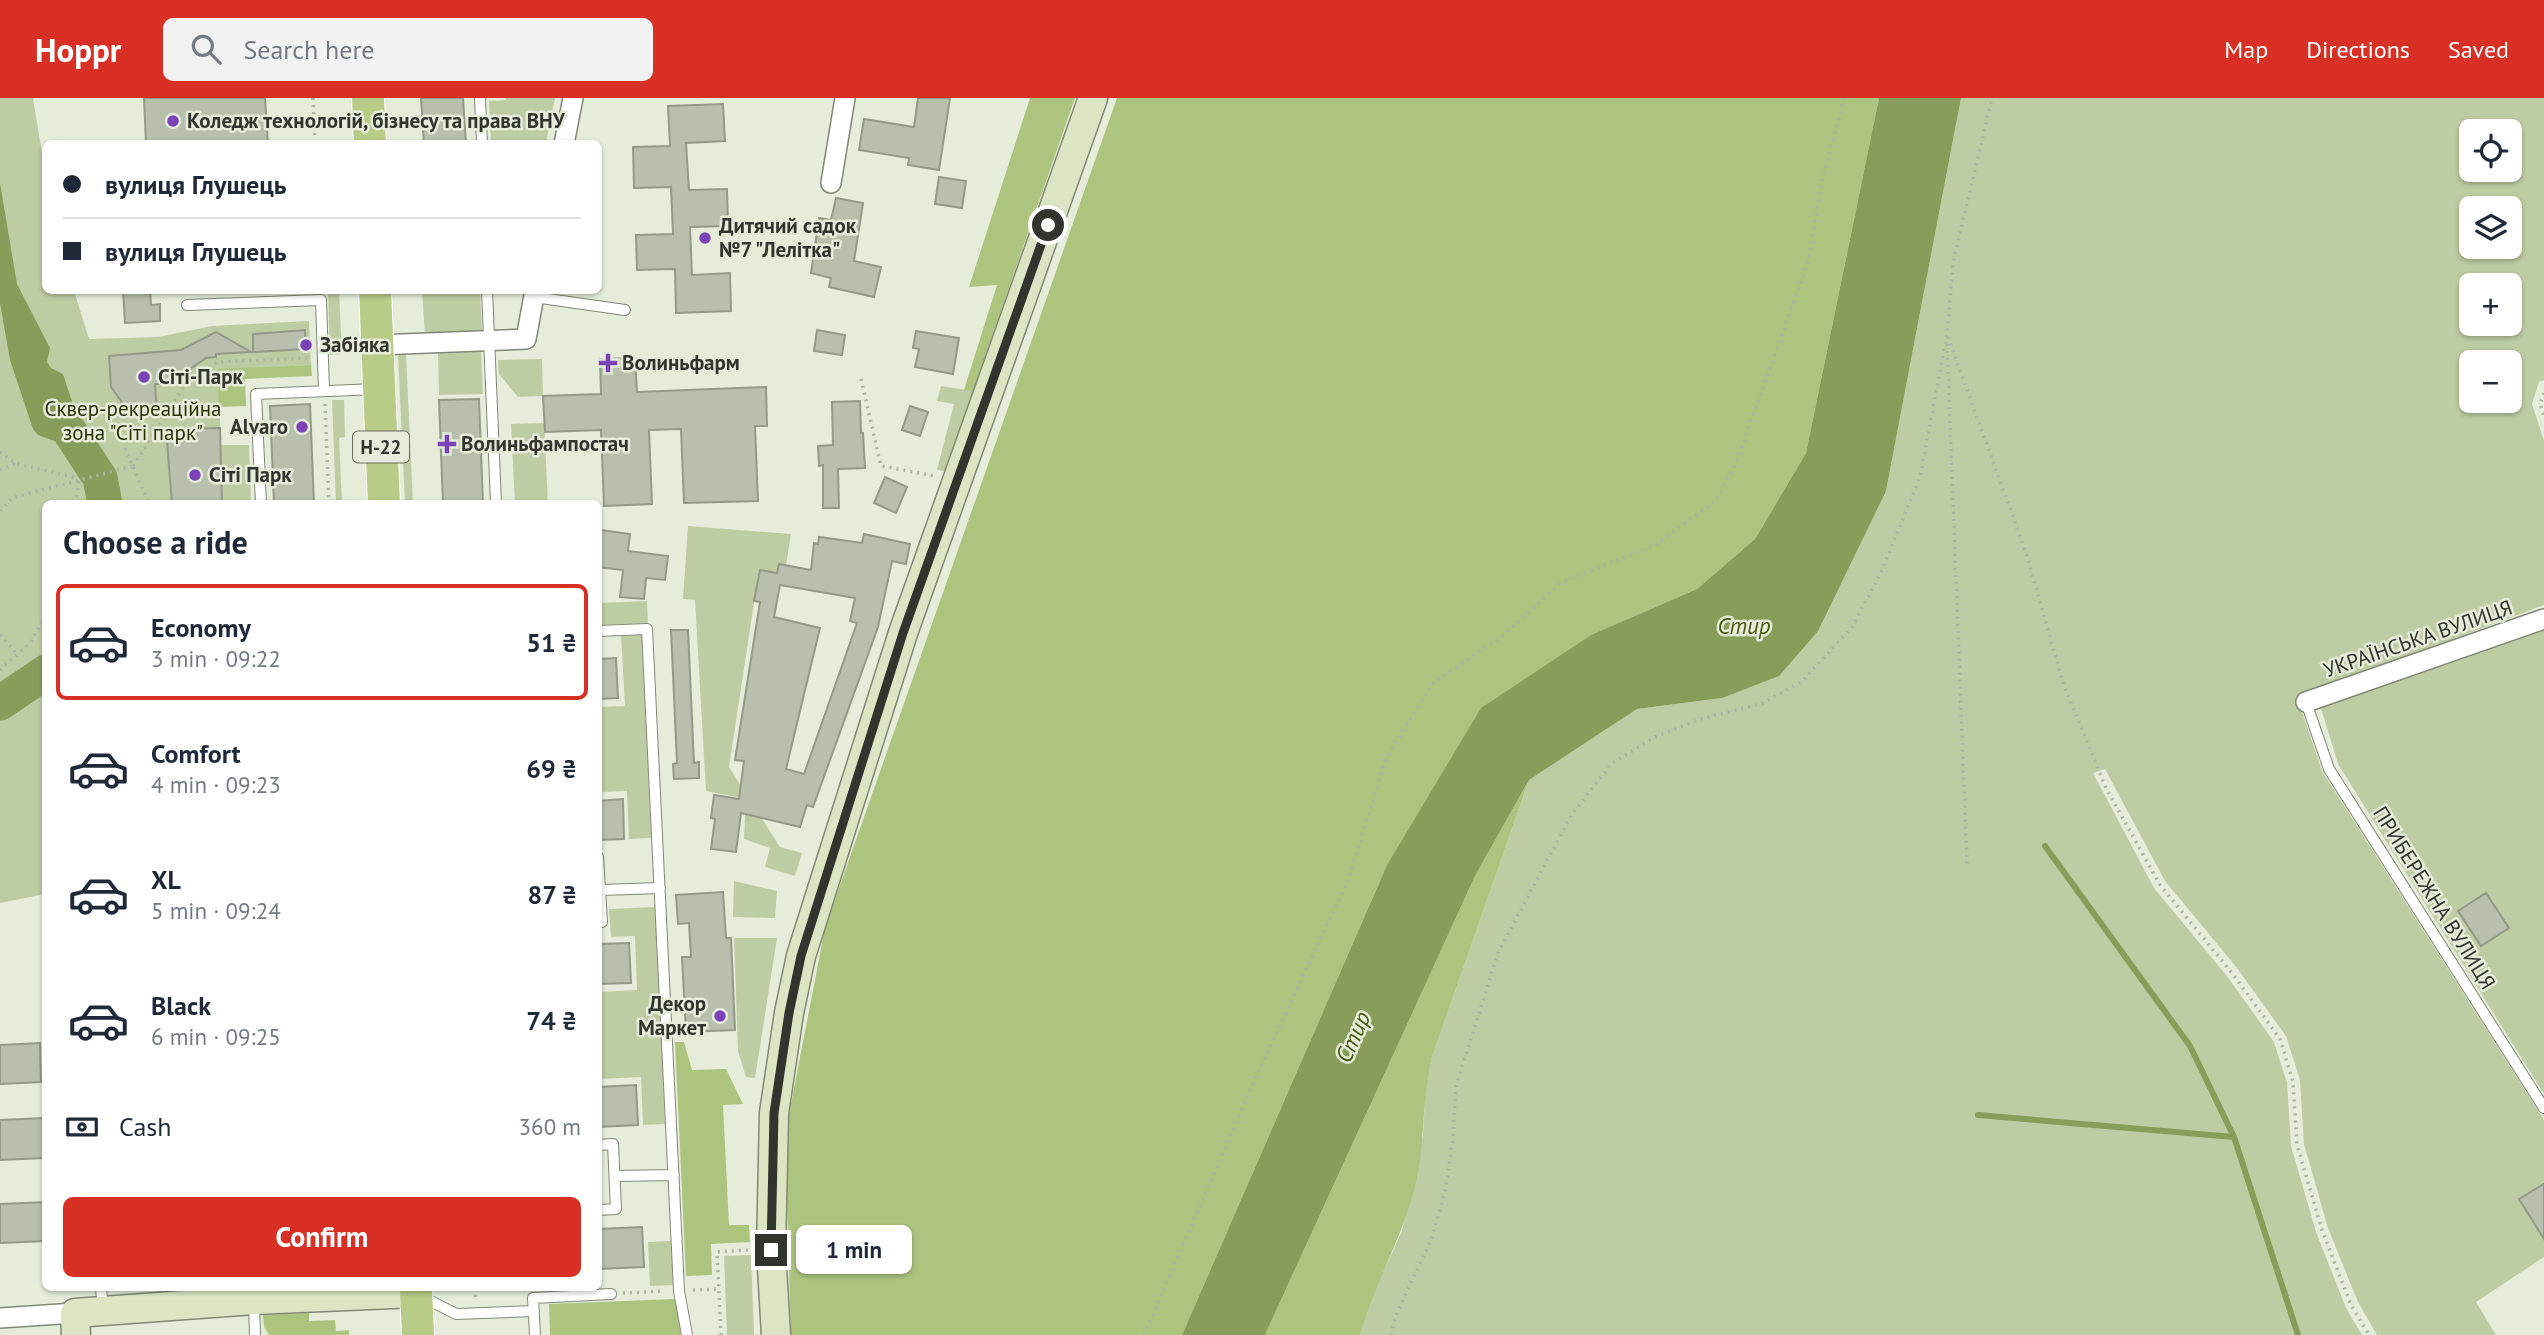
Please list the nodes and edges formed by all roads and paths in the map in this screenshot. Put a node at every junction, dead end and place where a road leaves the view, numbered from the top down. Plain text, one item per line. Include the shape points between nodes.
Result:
1 (313, 98) edge
2 (368, 98) edge
3 (480, 98) edge
4 (573, 98) edge
5 (845, 98) edge
6 (1093, 98) edge
7 (1844, 98) edge
8 (1992, 98) edge
9 (315, 140) edge
10 (370, 140) edge
11 (482, 140) edge
12 (565, 140) edge
13 (831, 183) dead end
14 (375, 294) edge
15 (487, 294) edge
16 (535, 294) edge
17 (187, 305) dead end
18 (625, 310) dead end
19 (1947, 335) junction
20 (489, 341) junction
21 (377, 345) junction
22 (323, 357) junction
23 (861, 379) dead end
24 (379, 389) junction
25 (324, 391) junction
26 (2544, 393) edge
27 (2544, 416) edge
28 (125, 448) dead end
29 (0, 452) edge
30 (15, 463) junction
31 (133, 466) junction
32 (0, 470) edge
33 (79, 479) junction
34 (958, 480) junction
35 (76, 500) edge
36 (147, 500) edge
37 (261, 500) edge
38 (329, 500) edge
39 (384, 500) edge
40 (496, 500) edge
41 (0, 511) edge
42 (2544, 619) edge
43 (42, 621) edge
44 (602, 631) edge
45 (0, 635) edge
46 (17, 654) junction
47 (0, 670) edge
48 (2306, 702) joint
49 (1967, 865) dead end
50 (660, 888) junction
51 (602, 890) edge
52 (2544, 1108) edge
53 (602, 1145) edge
54 (674, 1175) junction
55 (615, 1176) junction
56 (602, 1210) edge
57 (771, 1250) junction
58 (416, 1291) edge
59 (648, 1292) dead end
60 (611, 1294) joint
61 (102, 1299) edge
62 (254, 1300) junction
63 (534, 1311) junction
64 (0, 1318) edge
65 (75, 1324) edge
66 (255, 1335) edge
67 (418, 1335) edge
68 (535, 1335) edge
69 (687, 1335) edge
70 (721, 1335) edge
71 (776, 1335) edge
72 (1144, 1335) edge
73 (1391, 1335) edge
74 (2369, 1335) edge

1 - 9 path
2 - 10 main road
3 - 11 lane
4 - 12 street
5 - 13 street
6 - 34 street
7 - 72 path via 1808,262 1734,469 1715,501 1655,545 1561,583 1502,637 1434,682 1386,758 1349,878
8 - 19 path via 1953,263
14 - 21 main road, Н-22
15 - 20 lane
16 - 18 lane
16 - 20 street via 526,340
17 - 22 lane via 321,300
19 - 49 path
19 - 73 path via 1920,477 1881,572 1852,627 1802,681 1760,704 1655,737 1612,763 1566,825 1498,953 1456,1086 1445,1193
19 - 74 path via 2026,553 2064,686 2106,788 2160,885 2280,1039 2293,1082 2297,1145 2322,1230 2351,1306
20 - 21 street
20 - 40 lane
21 - 24 main road, Н-22
22 - 25 lane
22 - 31 path via 217,362 185,385
23 - 34 path via 881,466
24 - 25 lane
24 - 39 main road, Н-22
25 - 37 lane via 257,394
25 - 38 path
26 - 27 path via 2540,404
28 - 31 path
29 - 30 path
30 - 32 path
30 - 33 path
31 - 33 path
31 - 36 path
33 - 35 path
33 - 41 path via 12,498
34 - 57 street via 903,633 801,956 774,1113
42 - 48 street, УКРАЇНСЬКА ВУЛИЦЯ
43 - 46 path via 31,642
44 - 50 lane via 648,629
45 - 46 path
46 - 47 path
48 - 52 lane, ПРИБЕРЕЖНА ВУЛИЦЯ via 2329,769
50 - 51 lane
50 - 54 lane
53 - 55 lane via 613,1144
54 - 55 lane
54 - 69 lane via 679,1291
55 - 56 lane via 616,1209
57 - 70 path via 717,1252
57 - 71 street
58 - 62 street
58 - 63 lane via 456,1314
58 - 67 main road
59 - 60 path
60 - 63 lane via 533,1297
61 - 62 street
61 - 65 street
62 - 66 lane
63 - 68 lane
64 - 65 street

